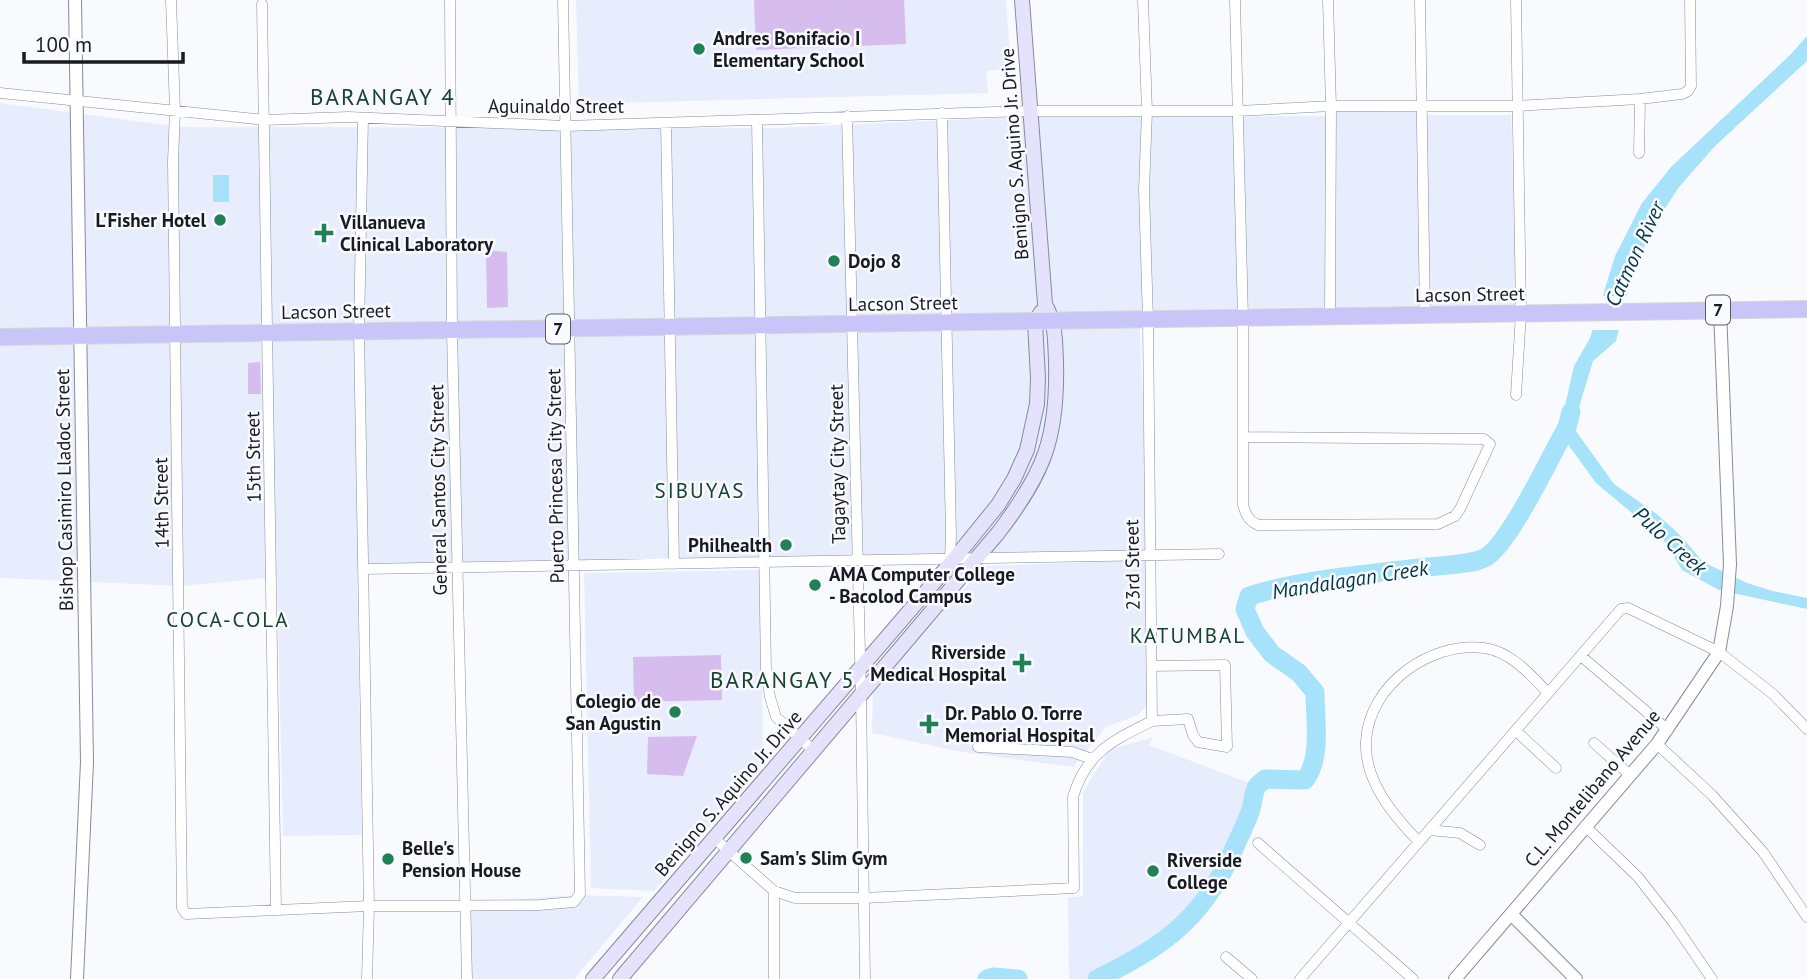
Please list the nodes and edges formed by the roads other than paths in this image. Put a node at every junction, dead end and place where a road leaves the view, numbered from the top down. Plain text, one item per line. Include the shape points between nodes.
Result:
1 (75, 0) edge
2 (171, 0) edge
3 (450, 0) edge
4 (563, 0) edge
5 (1022, 0) edge
6 (1143, 0) edge
7 (1235, 0) edge
8 (1328, 0) edge
9 (1420, 0) edge
10 (1516, 0) edge
11 (1690, 0) edge
12 (262, 4) dead end
13 (0, 93) edge
14 (1640, 99) junction
15 (77, 101) junction
16 (1331, 106) junction
17 (1423, 106) junction
18 (1517, 106) junction
19 (175, 110) junction
20 (1237, 110) junction
21 (1029, 111) junction
22 (1147, 111) junction
23 (942, 113) junction
24 (847, 117) junction
25 (363, 118) junction
26 (265, 120) junction
27 (757, 120) junction
28 (452, 122) junction
29 (666, 123) junction
30 (566, 126) junction
31 (1639, 153) dead end
32 (1045, 304) junction
33 (1807, 309) edge
34 (1720, 310) junction
35 (1521, 313) junction
36 (1425, 316) junction
37 (1329, 318) junction
38 (1243, 319) junction
39 (1148, 320) junction
40 (1035, 322) junction
41 (1054, 322) junction
42 (947, 323) junction
43 (852, 325) junction
44 (760, 326) junction
45 (670, 327) junction
46 (570, 329) junction
47 (452, 331) junction
48 (359, 332) junction
49 (269, 333) junction
50 (176, 335) junction
51 (81, 336) junction
52 (0, 337) edge
53 (1516, 395) dead end
54 (1242, 437) junction
55 (1219, 554) dead end
56 (1149, 555) junction
57 (952, 558) junction
58 (977, 558) junction
59 (856, 560) junction
60 (765, 562) junction
61 (674, 564) junction
62 (575, 565) junction
63 (457, 568) junction
64 (363, 569) junction
65 (1719, 652) junction
66 (1581, 656) junction
67 (1152, 666) junction
68 (860, 668) junction
69 (1548, 693) junction
70 (861, 695) junction
71 (1152, 721) junction
72 (1807, 729) edge
73 (1668, 730) junction
74 (1516, 731) junction
75 (800, 738) junction
76 (1594, 743) dead end
77 (1657, 744) junction
78 (978, 747) dead end
79 (814, 751) junction
80 (1092, 759) junction
81 (1556, 768) dead end
82 (1630, 775) junction
83 (1585, 826) junction
84 (1429, 830) junction
85 (714, 838) junction
86 (1419, 842) junction
87 (1258, 843) dead end
88 (1480, 845) dead end
89 (729, 851) junction
90 (775, 891) junction
91 (863, 898) junction
92 (369, 906) junction
93 (464, 906) junction
94 (276, 911) junction
95 (1512, 915) junction
96 (647, 916) junction
97 (1807, 917) edge
98 (1349, 923) junction
99 (662, 929) junction
100 (1226, 957) dead end
101 (77, 979) edge
102 (367, 979) edge
103 (467, 979) edge
104 (593, 979) edge
105 (620, 979) edge
106 (774, 979) edge
107 (865, 979) edge
108 (1252, 979) edge
109 (1300, 979) edge
110 (1413, 979) edge
111 (1455, 979) edge
112 (1576, 979) edge
113 (1712, 979) edge

1 - 15 street, Bishop Casimiro Lladoc Street
2 - 19 street, 14th Street
3 - 28 street, General Santos City Street
4 - 30 street, Puerto Princesa City Street
5 - 21 main road, Benigno S. Aquino Jr. Drive
6 - 22 street, 23rd Street
7 - 20 street
8 - 16 street
9 - 17 street
10 - 18 street
11 - 14 street, Aguinaldo Street via 1688,92
12 - 26 street, 15th Street
13 - 15 street, Aguinaldo Street
14 - 18 street, Aguinaldo Street
14 - 31 street
15 - 19 street, Aguinaldo Street
15 - 51 street, Bishop Casimiro Lladoc Street
16 - 17 street, Aguinaldo Street
16 - 20 street, Aguinaldo Street
16 - 37 street
17 - 18 street, Aguinaldo Street
17 - 36 street
18 - 35 street
19 - 26 street, Aguinaldo Street
19 - 50 street, 14th Street
20 - 22 street, Aguinaldo Street
20 - 38 street
21 - 22 street, Aguinaldo Street
21 - 23 street, Aguinaldo Street
21 - 32 main road, Benigno S. Aquino Jr. Drive
22 - 39 street, 23rd Street
23 - 24 street, Aguinaldo Street
23 - 42 street
24 - 27 street, Aguinaldo Street
24 - 43 street, Tagaytay City Street
25 - 26 street, Aguinaldo Street
25 - 28 street, Aguinaldo Street
25 - 48 street
26 - 49 street, 15th Street
27 - 29 street, Aguinaldo Street
27 - 44 street
28 - 30 street, Aguinaldo Street
28 - 47 street, General Santos City Street
29 - 30 street, Aguinaldo Street
29 - 45 street
30 - 46 street, Puerto Princesa City Street
32 - 40 main road
32 - 41 main road, Benigno S. Aquino Jr. Drive
33 - 34 main road, Lacson Street / 7
34 - 35 main road, Lacson Street / 7
34 - 65 street, C.L. Montelibano Avenue via 1730,564
35 - 36 main road, Lacson Street / 7
35 - 53 street
36 - 37 main road, Lacson Street / 7
37 - 38 main road, Lacson Street / 7
38 - 39 main road, Lacson Street / 7
38 - 54 street
39 - 41 main road, Lacson Street / 7
39 - 56 street, 23rd Street
40 - 41 main road, Lacson Street / 7
40 - 42 main road, Lacson Street / 7
40 - 57 main road, Benigno S. Aquino Jr. Drive via 1037,404 1027,450 998,505
41 - 58 main road, Benigno S. Aquino Jr. Drive via 1056,411 1045,456 1027,493
42 - 43 main road, Lacson Street / 7
42 - 57 street
43 - 44 main road, Lacson Street / 7
43 - 59 street, Tagaytay City Street
44 - 45 main road, Lacson Street / 7
44 - 60 street
45 - 46 main road, Lacson Street / 7
45 - 61 street
46 - 47 main road, Lacson Street / 7
46 - 62 street, Puerto Princesa City Street
47 - 48 main road, Lacson Street / 7
47 - 63 street, General Santos City Street
48 - 49 main road, Lacson Street / 7
48 - 64 street
49 - 50 main road, Lacson Street / 7
49 - 94 street, 15th Street
50 - 51 main road, Lacson Street / 7
50 - 94 street, 14th Street via 182,908 186,915
51 - 52 main road, Lacson Street / 7
51 - 101 street, Bishop Casimiro Lladoc Street via 87,762
54 - 54 street via 1484,439 1490,444 1460,509 1437,524 1258,524 1248,517 1243,505
55 - 56 street
56 - 58 street
56 - 67 street, 23rd Street
57 - 58 street
57 - 59 street
57 - 68 main road, Benigno S. Aquino Jr. Drive
58 - 70 main road, Benigno S. Aquino Jr. Drive
59 - 60 street
59 - 68 street, Tagaytay City Street
60 - 61 street
60 - 75 street via 769,697 776,716
61 - 62 street
62 - 63 street
62 - 93 street, Puerto Princesa City Street via 580,894 569,903
63 - 64 street
63 - 93 street, General Santos City Street
64 - 92 street
65 - 66 street via 1628,608 1621,610
65 - 72 street via 1773,694
65 - 73 street, C.L. Montelibano Avenue
66 - 69 street
66 - 73 street
67 - 71 street, 23rd Street
67 - 71 street via 1225,665 1227,747 1198,742 1188,719
68 - 70 street, Tagaytay City Street
68 - 75 main road, Benigno S. Aquino Jr. Drive
69 - 74 street
69 - 86 street via 1512,659 1485,648 1452,649 1425,659 1395,679 1374,708 1366,741 1380,794
70 - 79 main road, Benigno S. Aquino Jr. Drive
70 - 91 street, Tagaytay City Street
71 - 80 street via 1108,743
73 - 77 street, C.L. Montelibano Avenue
74 - 81 street
74 - 84 street
75 - 79 street
75 - 85 main road, Benigno S. Aquino Jr. Drive
76 - 82 street
77 - 82 street, C.L. Montelibano Avenue
77 - 97 street via 1712,795 1763,852
78 - 80 street via 1072,752
79 - 89 main road, Benigno S. Aquino Jr. Drive
80 - 91 street via 1073,796 1074,888
82 - 83 street, C.L. Montelibano Avenue
83 - 95 street, C.L. Montelibano Avenue
83 - 113 street via 1638,877
84 - 86 street
84 - 88 street via 1460,833
85 - 89 street
85 - 96 main road, Benigno S. Aquino Jr. Drive
86 - 98 street
87 - 98 street
89 - 90 street
89 - 99 main road, Benigno S. Aquino Jr. Drive
90 - 91 street via 795,898
90 - 106 street
91 - 107 street, Tagaytay City Street
92 - 93 street
92 - 94 street
92 - 102 street
93 - 103 street, General Santos City Street
95 - 111 street, C.L. Montelibano Avenue
95 - 112 street
96 - 99 main road
96 - 104 main road, Benigno S. Aquino Jr. Drive
98 - 109 street
98 - 110 street
99 - 105 main road, Benigno S. Aquino Jr. Drive
100 - 108 street

